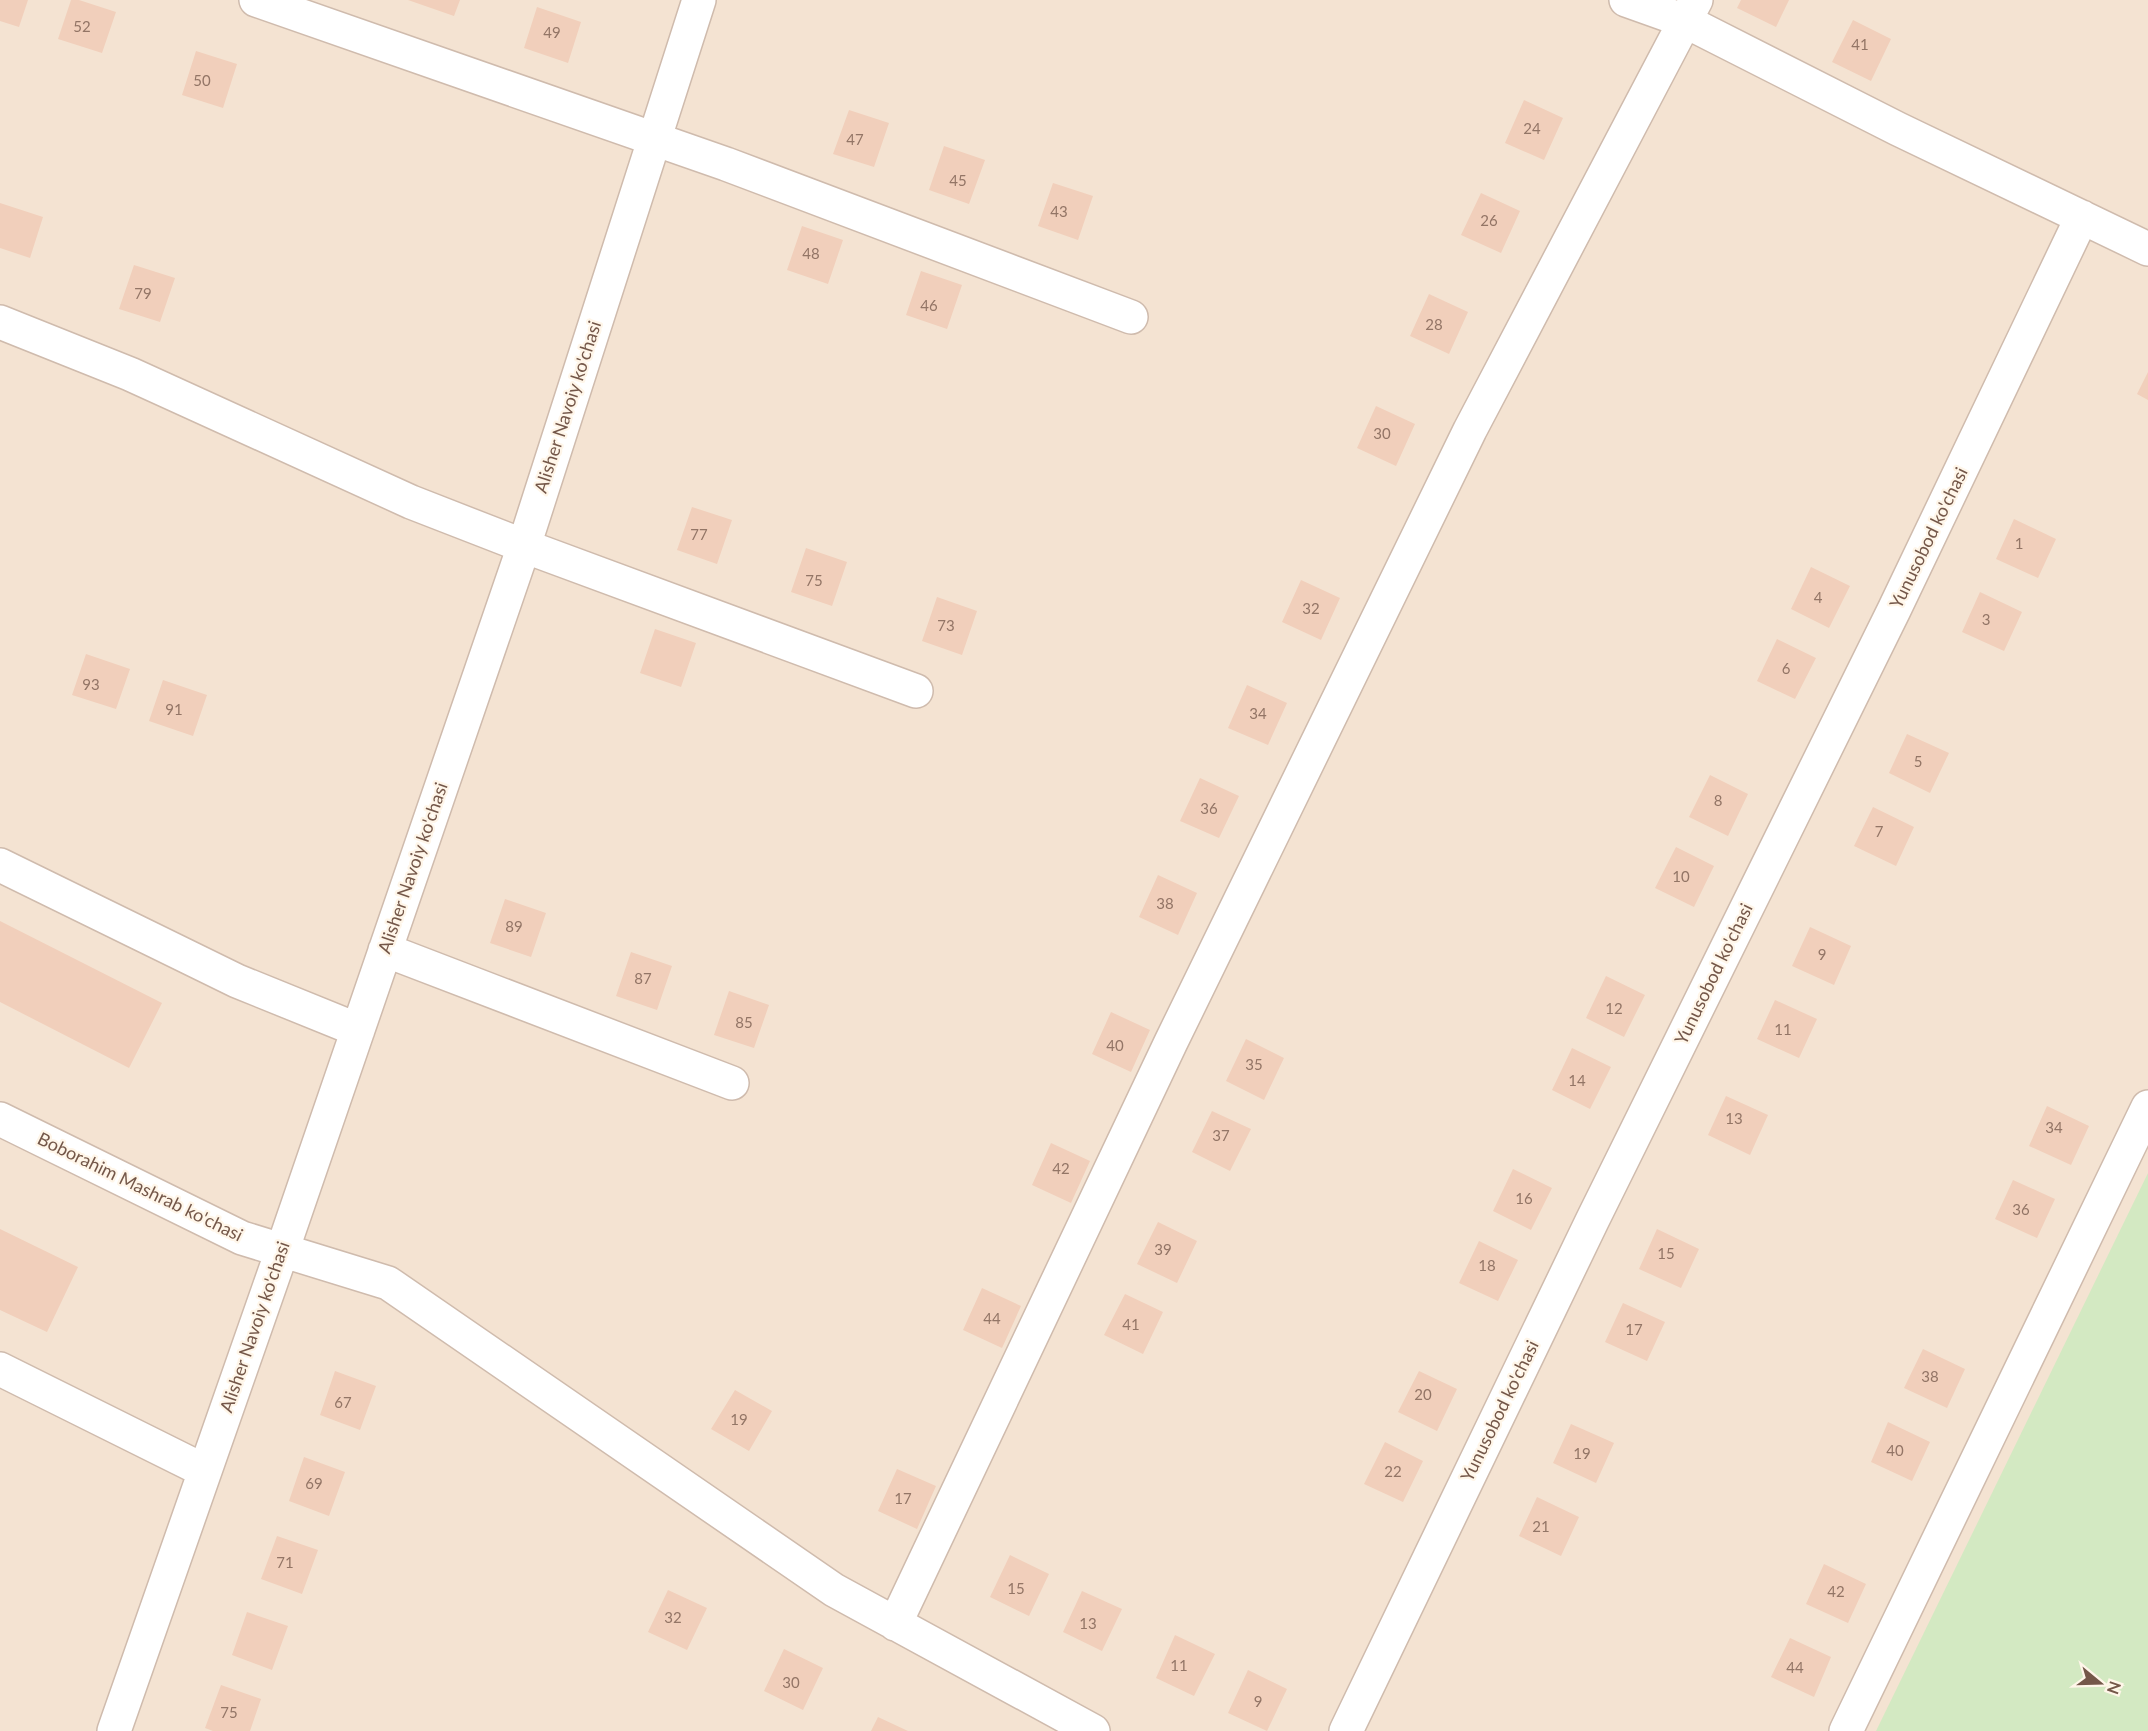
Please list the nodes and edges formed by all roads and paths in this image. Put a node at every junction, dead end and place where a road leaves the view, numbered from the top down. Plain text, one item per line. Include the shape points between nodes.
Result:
1 (256, 0) edge
2 (699, 0) edge
3 (1626, 0) edge
4 (1691, 11) edge
5 (655, 139) junction
6 (2082, 217) junction
7 (2148, 249) edge
8 (1131, 317) dead end
9 (0, 322) edge
10 (524, 546) junction
11 (915, 691) dead end
12 (0, 865) edge
13 (385, 950) junction
14 (358, 1030) junction
15 (732, 1083) dead end
16 (2148, 1107) edge
17 (0, 1119) edge
18 (282, 1251) junction
19 (0, 1369) edge
20 (205, 1471) junction
21 (895, 1624) junction
22 (114, 1731) edge
23 (1093, 1731) edge
24 (1346, 1731) edge
25 (1846, 1731) edge

1 - 5 street
2 - 5 street, Alisher Navoiy ko'chasi
3 - 4 street
4 - 6 street via 1898,129
4 - 21 street via 1465,440 1171,1042
5 - 8 street
5 - 10 street, Alisher Navoiy ko'chasi
6 - 7 street
6 - 24 street, Yunusobod ko'chasi
9 - 10 street via 130,374 411,502
10 - 11 street
10 - 13 street, Alisher Navoiy ko'chasi
12 - 14 street via 237,981
13 - 14 street, Alisher Navoiy ko'chasi
13 - 15 street
14 - 18 street, Alisher Navoiy ko'chasi
16 - 25 street
17 - 18 street, Boborahim Mashrab ko'chasi via 242,1238
18 - 20 street, Alisher Navoiy ko'chasi
18 - 21 street, Boborahim Mashrab ko'chasi via 388,1283 834,1590
19 - 20 street
20 - 22 street, Alisher Navoiy ko'chasi
21 - 23 street, Boborahim Mashrab ko'chasi

